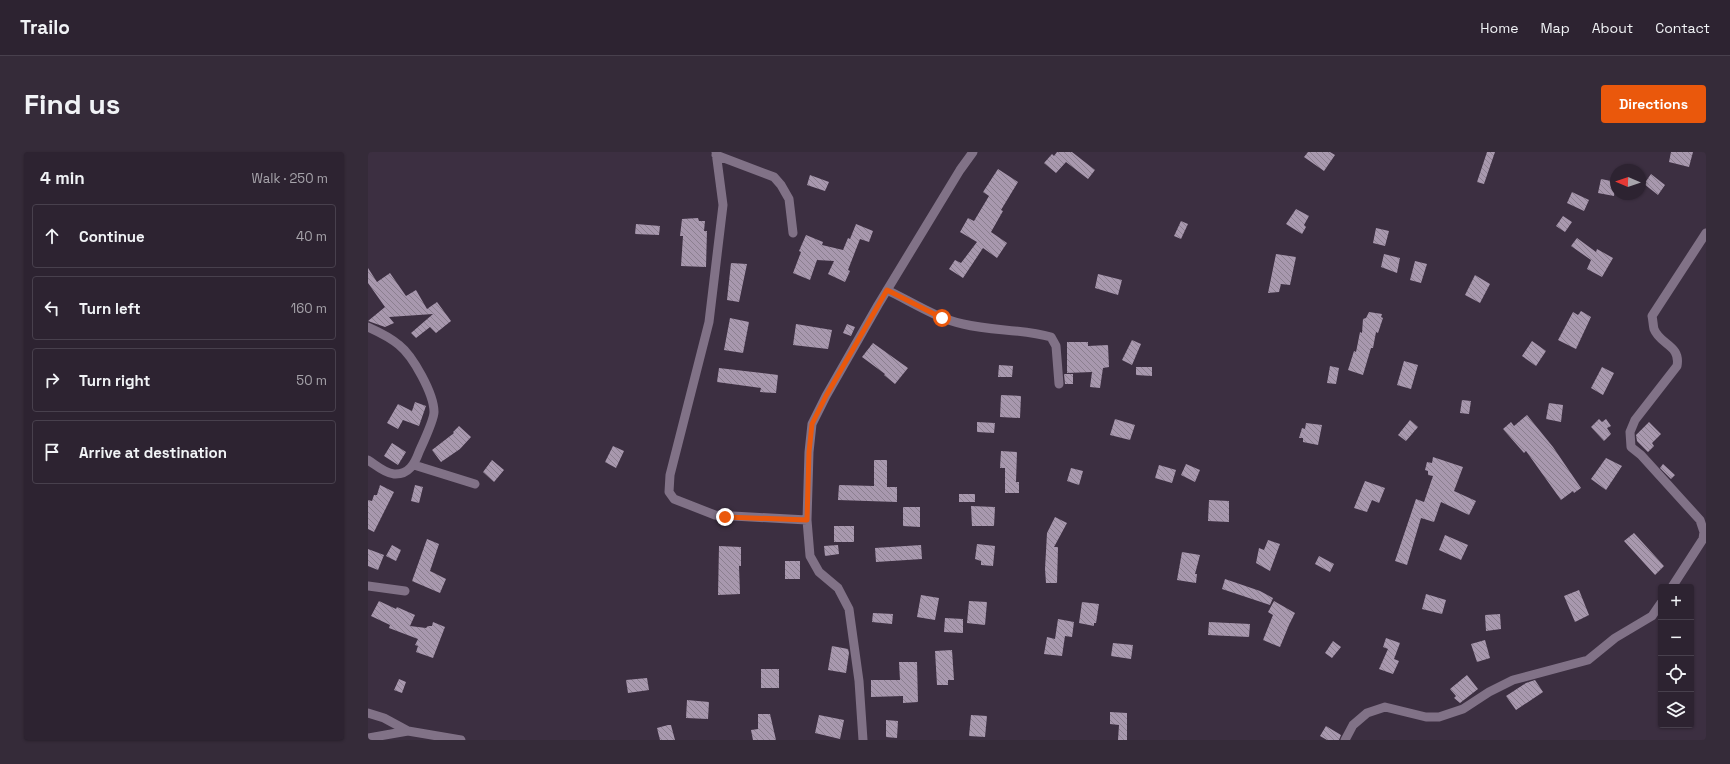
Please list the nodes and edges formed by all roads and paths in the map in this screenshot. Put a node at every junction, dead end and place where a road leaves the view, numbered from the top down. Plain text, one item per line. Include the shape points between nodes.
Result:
1 (973, 152) edge
2 (716, 153) edge
3 (793, 233) dead end
4 (1706, 233) edge
5 (887, 290) junction
6 (368, 326) edge
7 (1059, 384) dead end
8 (368, 460) edge
9 (414, 465) junction
10 (475, 484) dead end
11 (807, 520) junction
12 (1674, 584) edge
13 (368, 586) edge
14 (405, 591) dead end
15 (1658, 607) edge
16 (368, 713) edge
17 (408, 731) junction
18 (368, 738) edge
19 (461, 740) edge
20 (863, 740) edge
21 (1345, 740) edge

1 - 5 street
2 - 3 street via 774,177 789,199
2 - 11 street via 723,205 715,283 709,322 670,475 669,492 674,499 715,515
4 - 12 street via 1652,316 1654,330 1676,353 1677,366 1635,420 1630,432 1631,447 1700,520 1704,532 1704,539
5 - 7 street via 942,318 961,324 1051,337 1056,346
5 - 11 street via 812,424
6 - 9 street via 401,346 424,378 432,398 434,413
8 - 9 street via 384,471 395,474
9 - 10 street
11 - 20 street via 810,556 819,572 838,588 850,609
13 - 14 street
15 - 21 street via 1652,616 1615,638 1588,660 1513,680 1463,709 1439,717 1426,717 1385,707 1367,713 1353,725
16 - 17 street via 384,718
17 - 18 street
17 - 19 street

